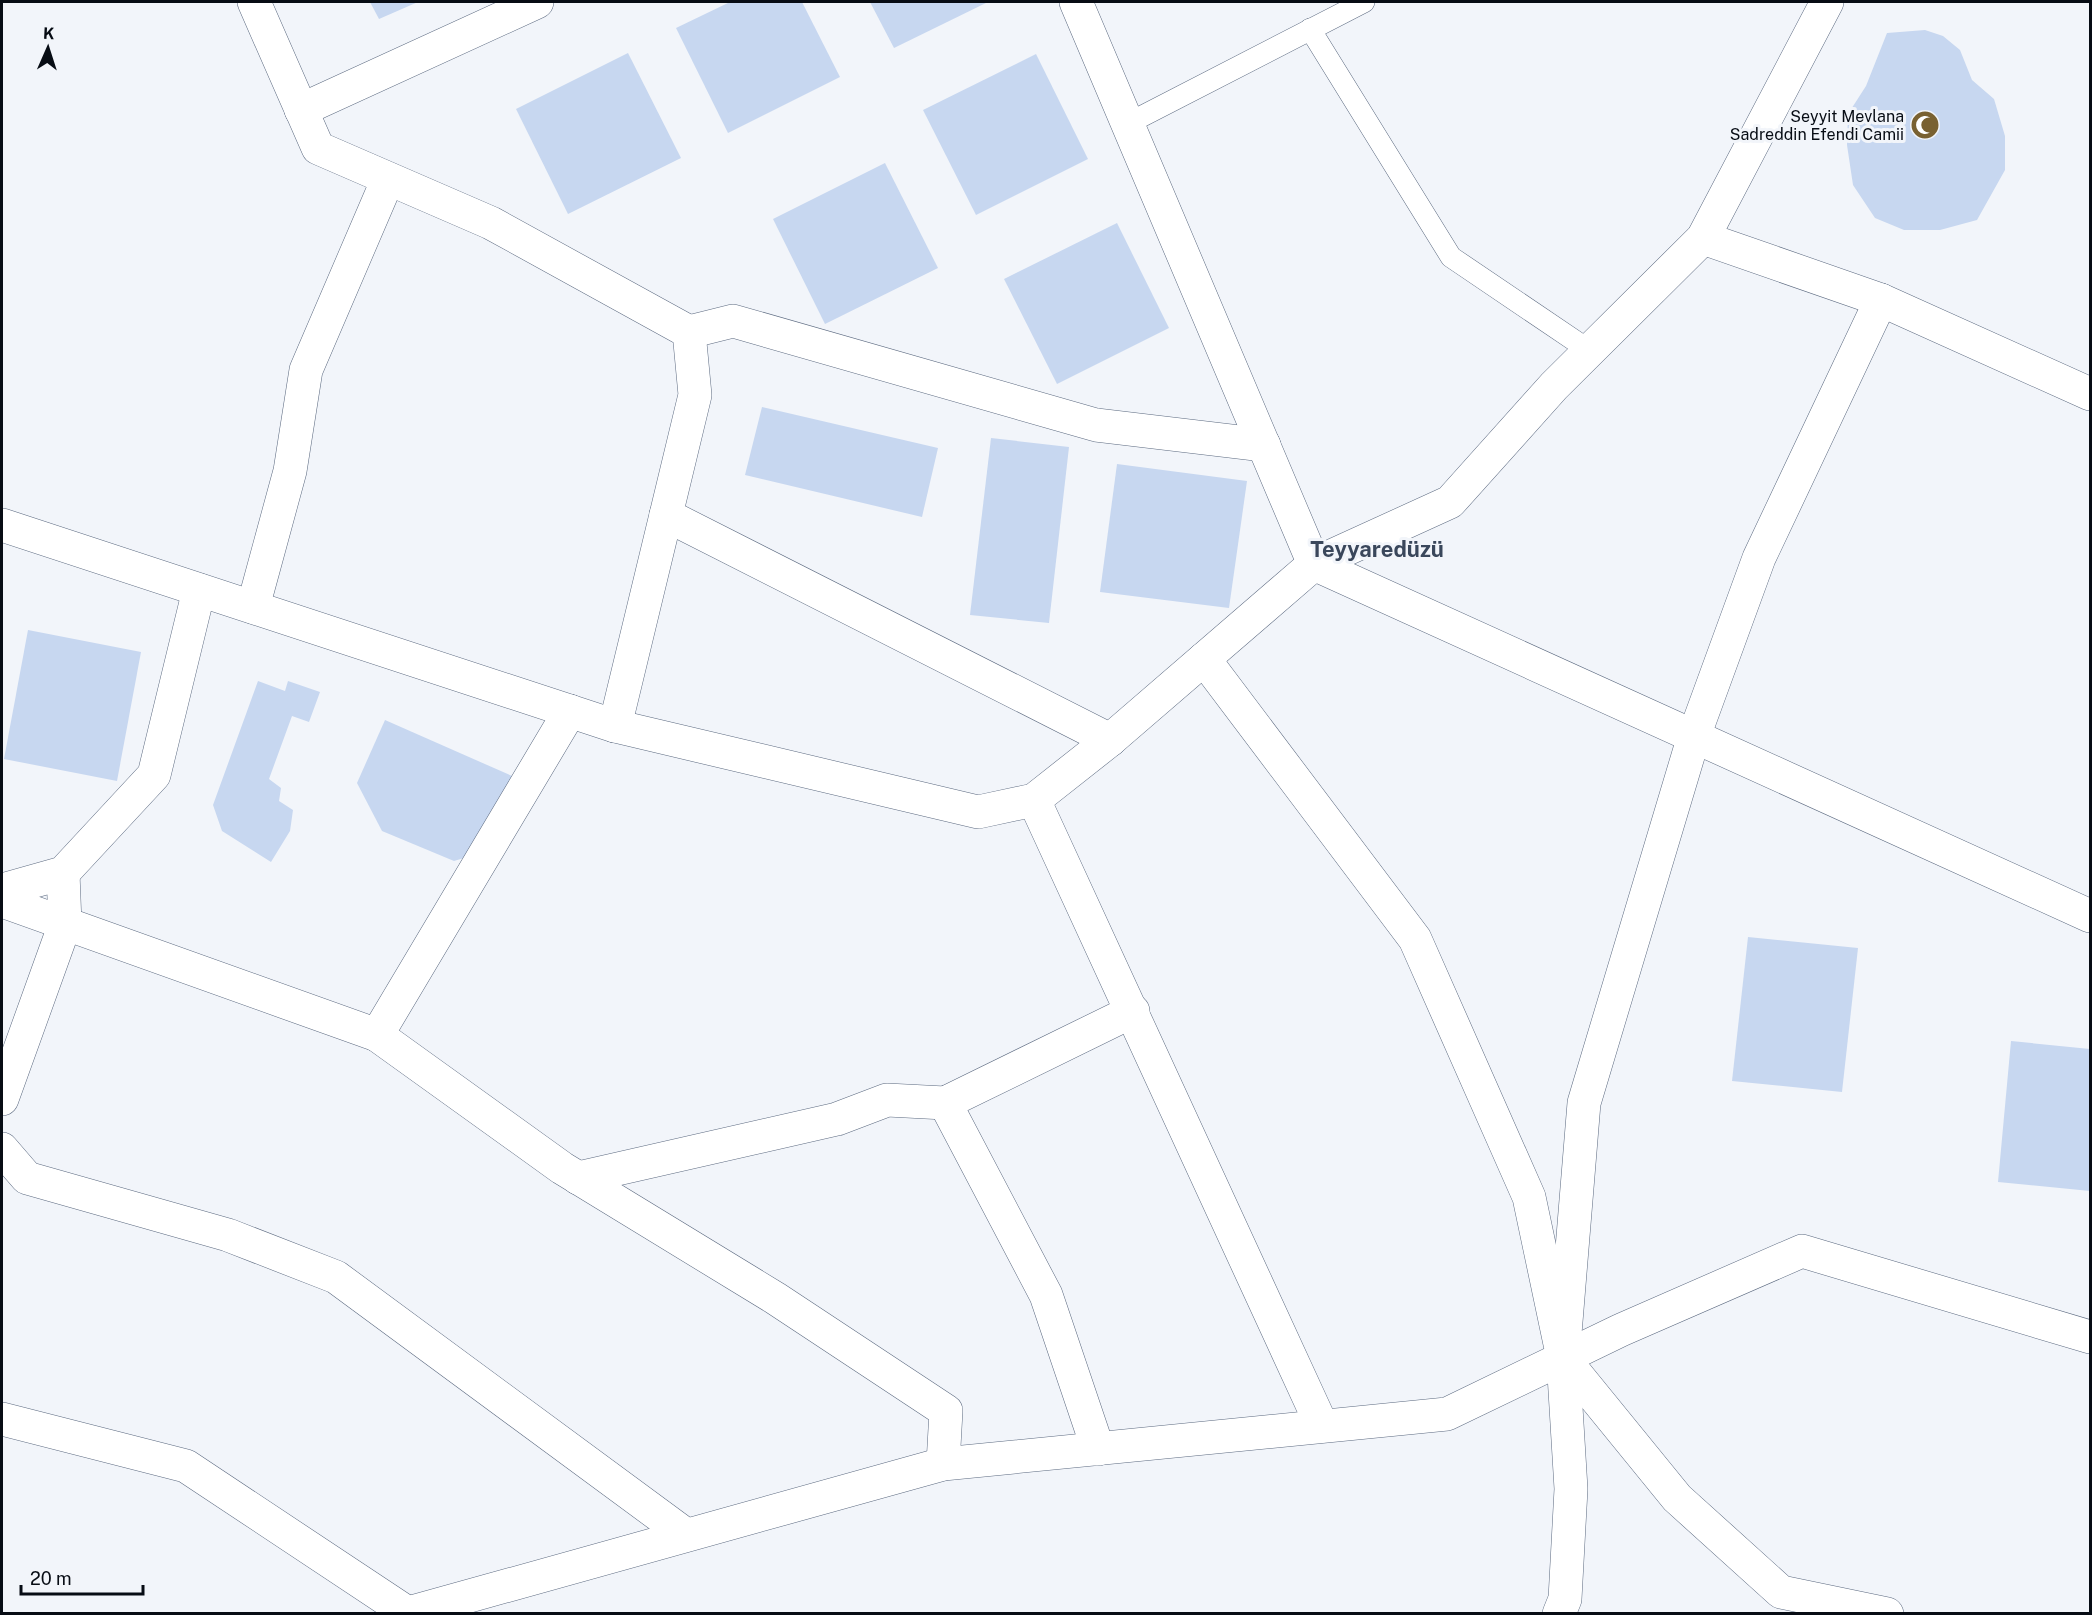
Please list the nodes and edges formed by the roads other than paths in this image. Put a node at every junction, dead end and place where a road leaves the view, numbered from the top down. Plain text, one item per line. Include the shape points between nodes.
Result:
1 (254, 2) edge
2 (537, 2) edge
3 (1076, 2) edge
4 (1364, 2) edge
5 (1827, 2) edge
6 (1310, 29) junction
7 (302, 110) junction
8 (1127, 124) junction
9 (388, 179) junction
10 (1703, 238) junction
11 (1881, 300) junction
12 (688, 332) junction
13 (1590, 351) junction
14 (2091, 394) edge
15 (1263, 445) junction
16 (666, 515) junction
17 (2, 525) edge
18 (1314, 564) junction
19 (199, 590) junction
20 (253, 607) junction
21 (1204, 658) junction
22 (570, 711) junction
23 (615, 726) junction
24 (1694, 736) junction
25 (1110, 740) junction
26 (1034, 801) junction
27 (63, 873) junction
28 (2, 890) edge
29 (2, 901) edge
30 (2091, 916) edge
31 (65, 924) junction
32 (1133, 1011) junction
33 (377, 1035) junction
34 (2, 1099) edge
35 (945, 1103) junction
36 (2, 1149) edge
37 (578, 1178) junction
38 (2091, 1337) edge
39 (1563, 1358) junction
40 (2, 1419) edge
41 (1322, 1426) junction
42 (1098, 1449) junction
43 (943, 1464) junction
44 (686, 1535) junction
45 (1796, 1605) edge
46 (406, 1613) edge
47 (1559, 1614) edge
48 (1887, 1614) edge

1 - 7 street
2 - 7 street
3 - 8 street
4 - 6 lane
5 - 10 street
6 - 8 lane
6 - 13 lane via 1451,257
7 - 9 street via 318,148
8 - 15 street
9 - 12 street via 490,223
9 - 20 street via 306,370 290,471
10 - 11 street
10 - 13 street
11 - 14 street
11 - 24 street via 1759,558
12 - 15 street via 733,321 1096,425
12 - 16 street via 695,395
13 - 18 street via 1450,502
15 - 18 street
16 - 23 street
16 - 25 street
17 - 19 street
18 - 21 street
18 - 24 street
19 - 20 street
19 - 27 street via 154,775
20 - 22 street
21 - 25 street
21 - 39 street via 1415,939 1529,1197
22 - 23 street
22 - 33 street
23 - 26 street via 978,812
24 - 30 street
24 - 39 street via 1584,1103
25 - 26 street
26 - 32 street
27 - 28 street
27 - 31 street
29 - 31 street
31 - 33 street
31 - 34 street
32 - 35 street
32 - 41 street
33 - 37 street
35 - 37 street via 887,1100 837,1119
35 - 42 street via 1046,1295
36 - 44 street via 27,1178 228,1235 336,1277
37 - 43 street via 775,1298 946,1411
38 - 39 street via 1802,1251
39 - 41 street via 1447,1414
39 - 45 street via 1677,1498
39 - 47 street via 1571,1490 1565,1599
40 - 46 street via 186,1466
41 - 42 street
42 - 43 street
43 - 44 street
44 - 46 street
45 - 48 street

